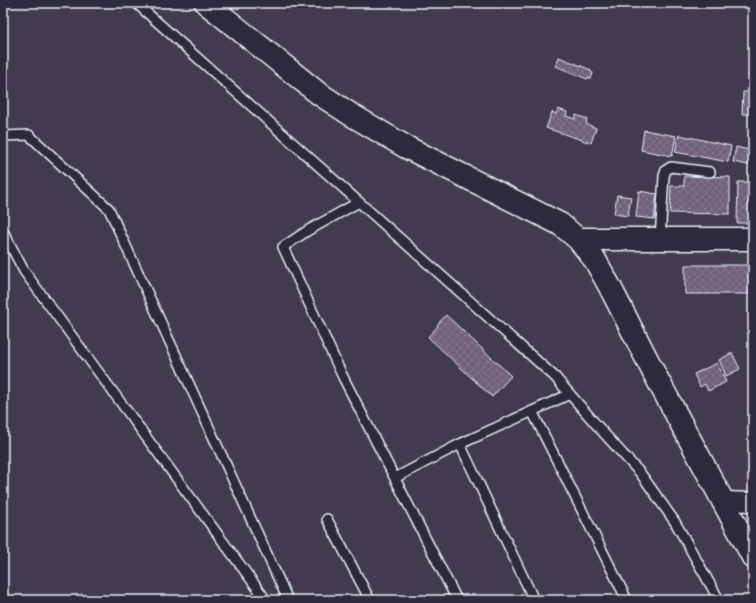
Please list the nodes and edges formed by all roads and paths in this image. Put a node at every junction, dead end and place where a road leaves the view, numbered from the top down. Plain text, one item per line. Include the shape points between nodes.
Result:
1 (136, 3) edge
2 (206, 3) edge
3 (3, 136) edge
4 (710, 172) dead end
5 (359, 202) junction
6 (3, 231) edge
7 (578, 239) junction
8 (660, 239) junction
9 (753, 239) edge
10 (570, 394) junction
11 (532, 411) junction
12 (460, 444) junction
13 (396, 478) junction
14 (724, 501) junction
15 (753, 502) edge
16 (327, 519) dead end
17 (753, 557) edge
18 (266, 600) edge
19 (288, 600) edge
20 (370, 600) edge
21 (457, 600) edge
22 (534, 600) edge
23 (627, 600) edge
24 (719, 600) edge

1 - 5 lane
2 - 7 main road via 318,93 350,114 406,147 560,224
3 - 19 lane via 29,135 109,208
4 - 8 lane via 671,167 666,170
5 - 10 lane via 555,377
5 - 13 lane via 283,247 342,374
6 - 18 lane via 24,271
7 - 8 main road
7 - 14 main road via 595,260
8 - 9 main road
10 - 11 lane
10 - 24 lane via 641,474 675,522
11 - 12 lane
11 - 23 lane
12 - 13 lane
12 - 22 lane
13 - 21 lane
14 - 15 street
14 - 17 main road
16 - 20 lane

